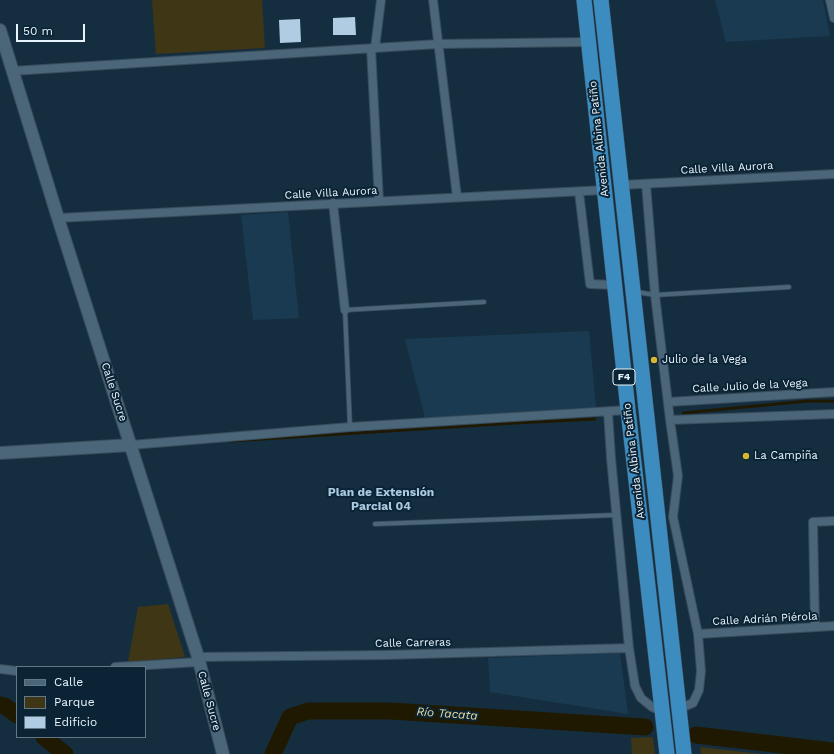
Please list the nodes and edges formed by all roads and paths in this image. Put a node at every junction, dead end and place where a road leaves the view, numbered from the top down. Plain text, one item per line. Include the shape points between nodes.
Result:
1 (381, 0) edge
2 (433, 0) edge
3 (584, 0) edge
4 (601, 0) edge
5 (830, 0) edge
6 (834, 18) edge
7 (0, 30) edge
8 (588, 42) junction
9 (438, 44) junction
10 (373, 48) junction
11 (12, 71) junction
12 (834, 174) edge
13 (646, 184) junction
14 (621, 186) junction
15 (604, 190) junction
16 (579, 192) junction
17 (457, 197) junction
18 (380, 201) junction
19 (333, 204) junction
20 (58, 218) junction
21 (614, 285) junction
22 (789, 287) dead end
23 (633, 292) junction
24 (656, 295) junction
25 (484, 302) dead end
26 (345, 310) junction
27 (834, 392) edge
28 (668, 402) junction
29 (628, 410) junction
30 (608, 412) junction
31 (834, 414) edge
32 (670, 420) junction
33 (350, 427) junction
34 (131, 445) junction
35 (0, 453) edge
36 (616, 515) junction
37 (834, 521) edge
38 (375, 524) dead end
39 (834, 626) edge
40 (815, 627) junction
41 (698, 634) junction
42 (629, 648) junction
43 (198, 659) junction
44 (125, 666) edge
45 (0, 669) edge
46 (16, 671) edge
47 (678, 709) junction
48 (662, 711) junction
49 (223, 754) edge
50 (667, 754) edge
51 (684, 754) edge

1 - 10 street
2 - 9 street
3 - 8 highway, Avenida Albina Patiño / F4
4 - 14 highway, Avenida Albina Patiño / F4
5 - 6 street
7 - 11 main road, Calle Sucre
8 - 9 street
8 - 15 highway, Avenida Albina Patiño / F4
9 - 10 street
9 - 17 street
10 - 11 street
10 - 18 street
11 - 20 main road, Calle Sucre
12 - 13 street, Calle Villa Aurora
13 - 14 street, Calle Villa Aurora
13 - 24 street
14 - 23 highway, Avenida Albina Patiño / F4
15 - 16 street, Calle Villa Aurora
15 - 21 highway, Avenida Albina Patiño / F4
16 - 17 street, Calle Villa Aurora
16 - 21 street via 590,284
17 - 18 street, Calle Villa Aurora
18 - 19 street, Calle Villa Aurora
19 - 20 street, Calle Villa Aurora
19 - 26 street
20 - 34 main road, Calle Sucre
21 - 29 highway, Avenida Albina Patiño / F4
22 - 24 lane
23 - 24 lane
23 - 47 highway, Avenida Albina Patiño / F4
24 - 28 street
25 - 26 lane
26 - 33 lane
27 - 28 street, Calle Julio de la Vega
28 - 32 street
29 - 30 street
29 - 48 highway, Avenida Albina Patiño / F4
30 - 33 street
30 - 36 street
31 - 32 street
32 - 41 street via 678,476 673,517
33 - 34 street
34 - 35 main road
34 - 43 main road, Calle Sucre
36 - 38 lane
36 - 42 street
37 - 40 street via 812,522
39 - 40 street, Calle Adrián Piérola
40 - 41 street, Calle Adrián Piérola
41 - 47 street via 700,690 693,703
42 - 43 street, Calle Carreras
42 - 48 street via 635,686 641,698
43 - 44 street, Calle Carreras
43 - 49 main road, Calle Sucre
45 - 46 street
47 - 51 highway, Avenida Albina Patiño / F4
48 - 50 highway, Avenida Albina Patiño / F4

